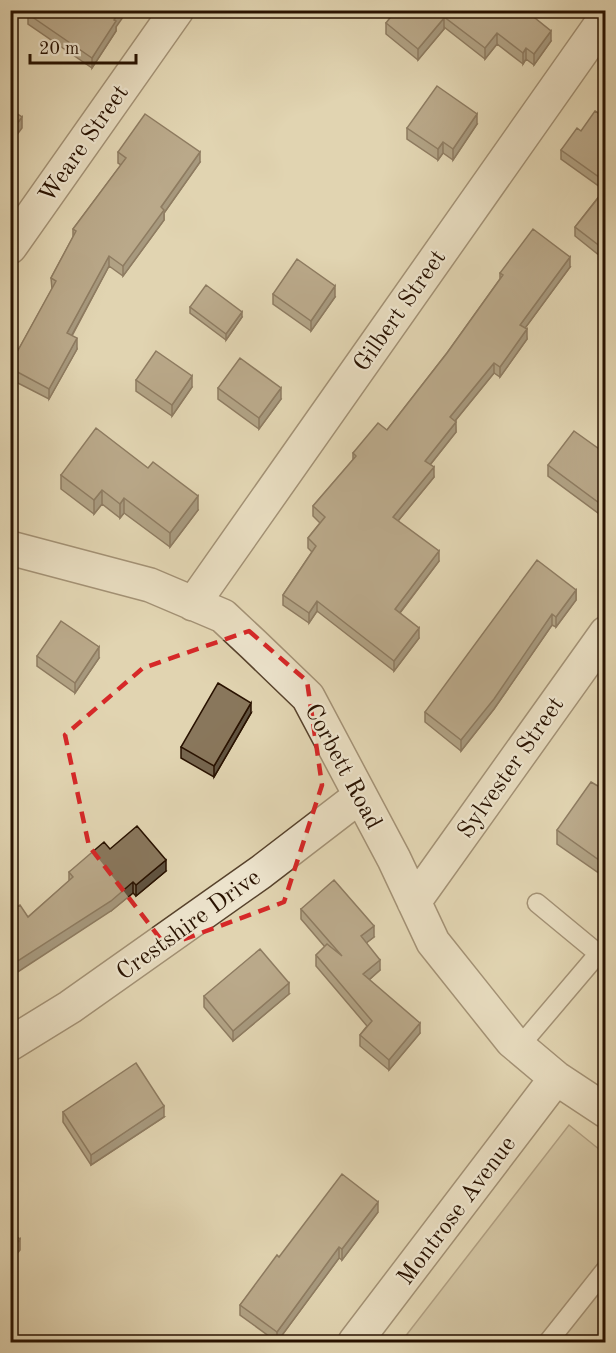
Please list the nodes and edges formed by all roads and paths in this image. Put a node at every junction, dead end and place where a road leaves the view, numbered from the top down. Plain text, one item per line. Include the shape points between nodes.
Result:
1 (177, 10) edge
2 (606, 17) edge
3 (10, 247) edge
4 (10, 548) edge
5 (193, 604) junction
6 (606, 633) edge
7 (360, 795) junction
8 (414, 902) junction
9 (537, 903) dead end
10 (602, 957) edge
11 (10, 1044) edge
12 (519, 1047) junction
13 (556, 1078) junction
14 (596, 1105) edge
15 (606, 1269) edge
16 (355, 1342) edge
17 (548, 1342) edge

1 - 3 street, Weare Street
2 - 5 street, Gilbert Street
4 - 5 street, Corbett Road via 150,585
5 - 7 street, Corbett Road via 222,616 308,697
6 - 8 street, Sylvester Street
7 - 8 street, Corbett Road
7 - 11 street, Crestshire Drive via 261,872 90,994
8 - 12 street, Corbett Road via 433,942
9 - 10 lane
10 - 12 lane
12 - 13 street, Corbett Road
13 - 14 street, Corbett Road
13 - 16 street, Montrose Avenue
15 - 17 lane

